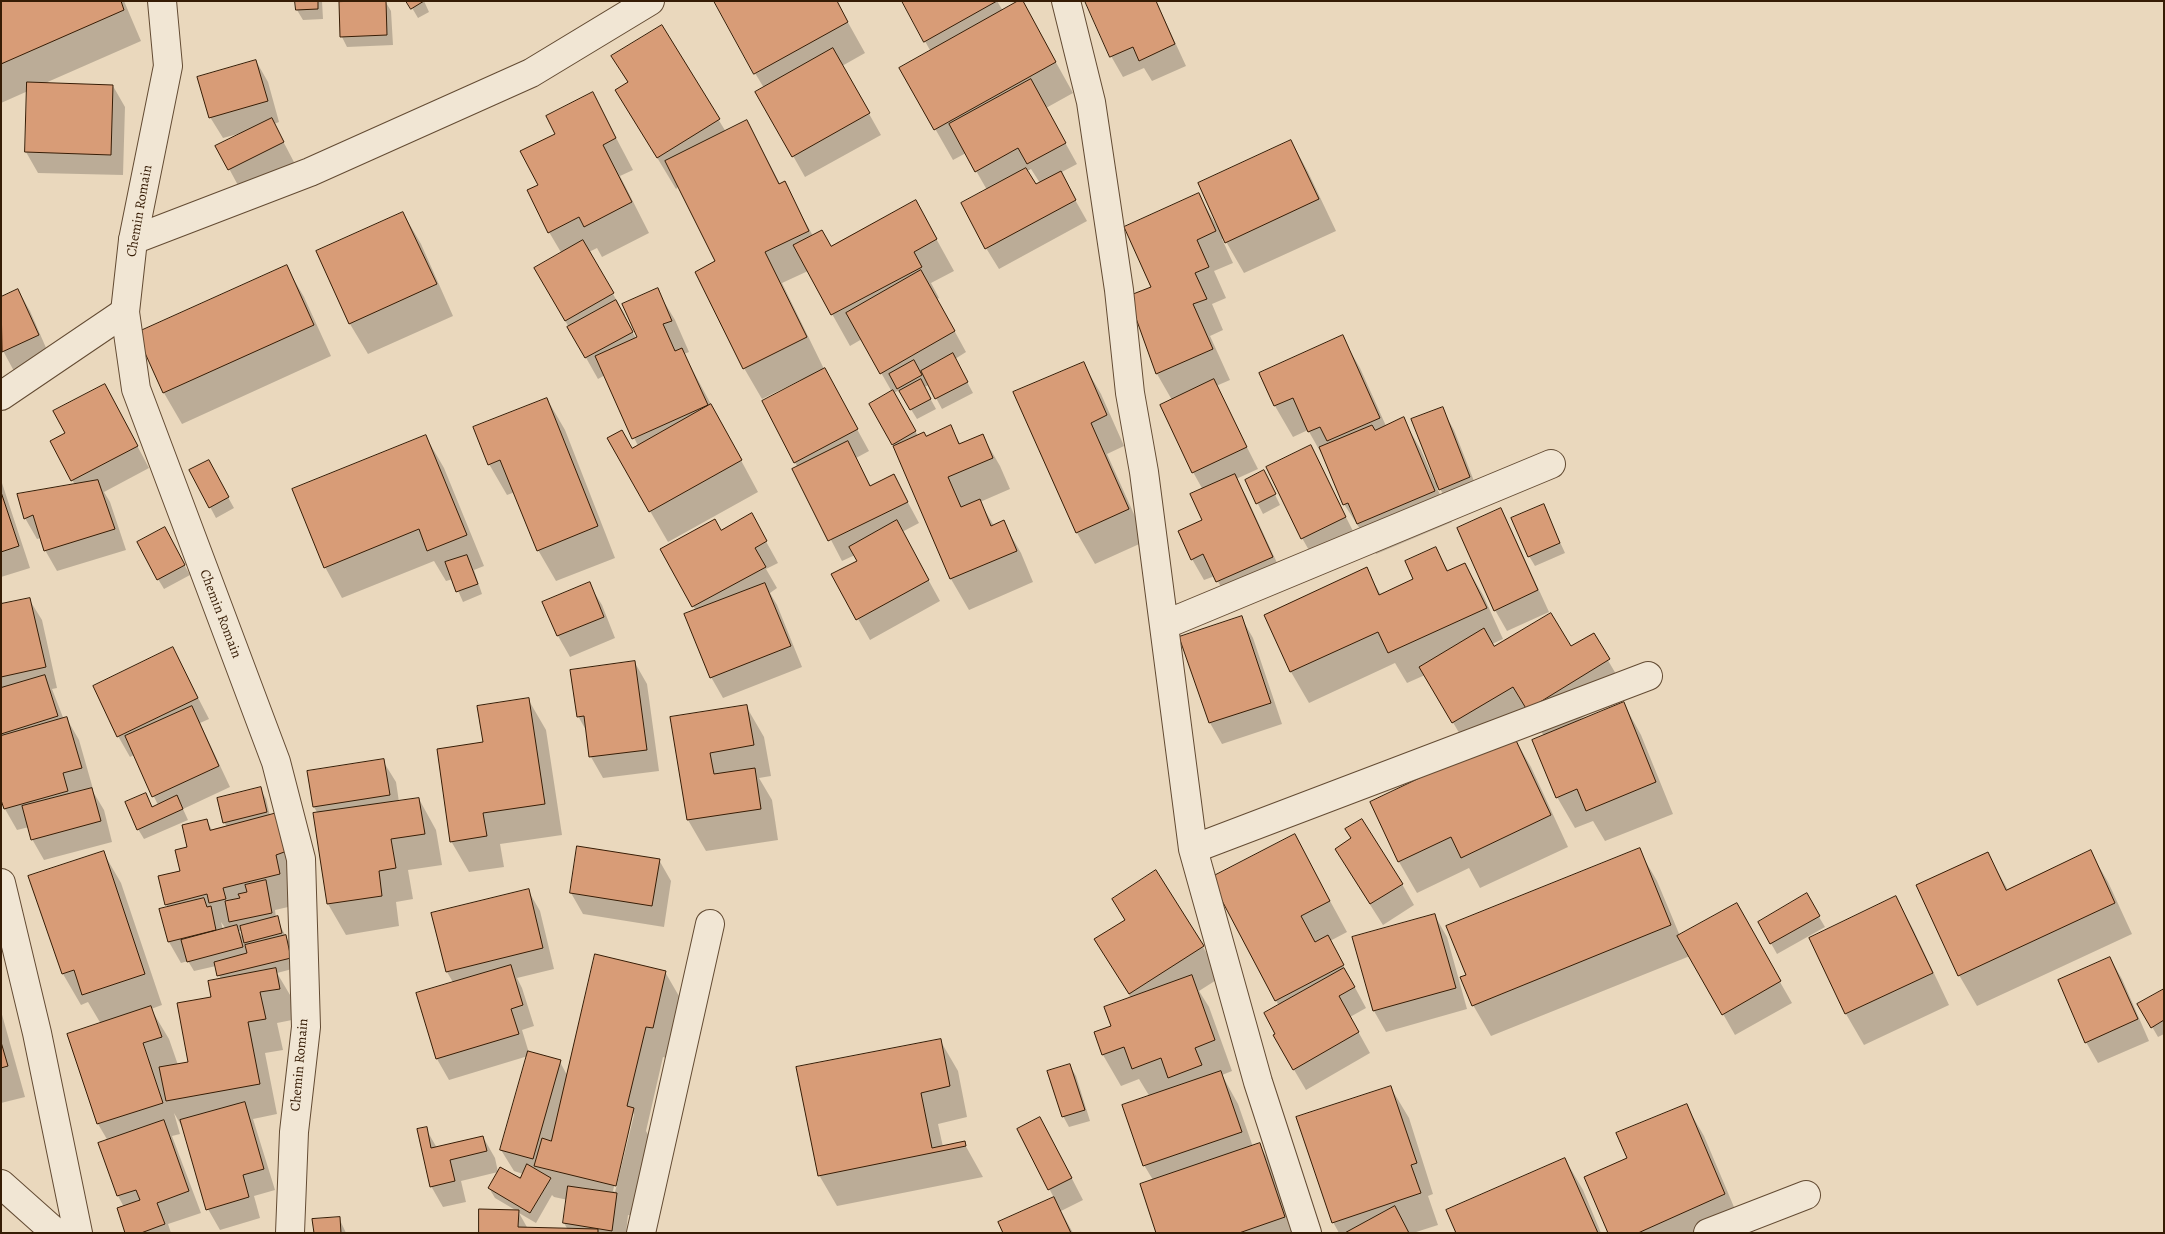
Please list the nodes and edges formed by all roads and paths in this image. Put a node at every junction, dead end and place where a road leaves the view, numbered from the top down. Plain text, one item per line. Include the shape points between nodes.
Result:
1 (162, 1) edge
2 (650, 1) edge
3 (1066, 1) edge
4 (134, 240) junction
5 (124, 312) junction
6 (1, 396) edge
7 (1551, 464) dead end
8 (1164, 625) junction
9 (1648, 676) dead end
10 (1193, 849) junction
11 (1, 883) edge
12 (710, 924) dead end
13 (1, 1184) edge
14 (1806, 1195) dead end
15 (56, 1233) edge
16 (78, 1233) edge
17 (290, 1233) edge
18 (641, 1233) edge
19 (1307, 1233) edge
20 (1708, 1233) edge

1 - 4 street, Chemin Romain via 168,66
2 - 4 street via 531,73 310,172
3 - 8 street via 1092,111
4 - 5 street, Chemin Romain
5 - 6 street
5 - 17 street, Chemin Romain via 136,389 276,762 301,859 306,1027 294,1132
7 - 8 street
8 - 10 street
9 - 10 street
10 - 19 street via 1258,1082
11 - 16 street via 37,1033
12 - 18 street
13 - 15 street
14 - 20 street

